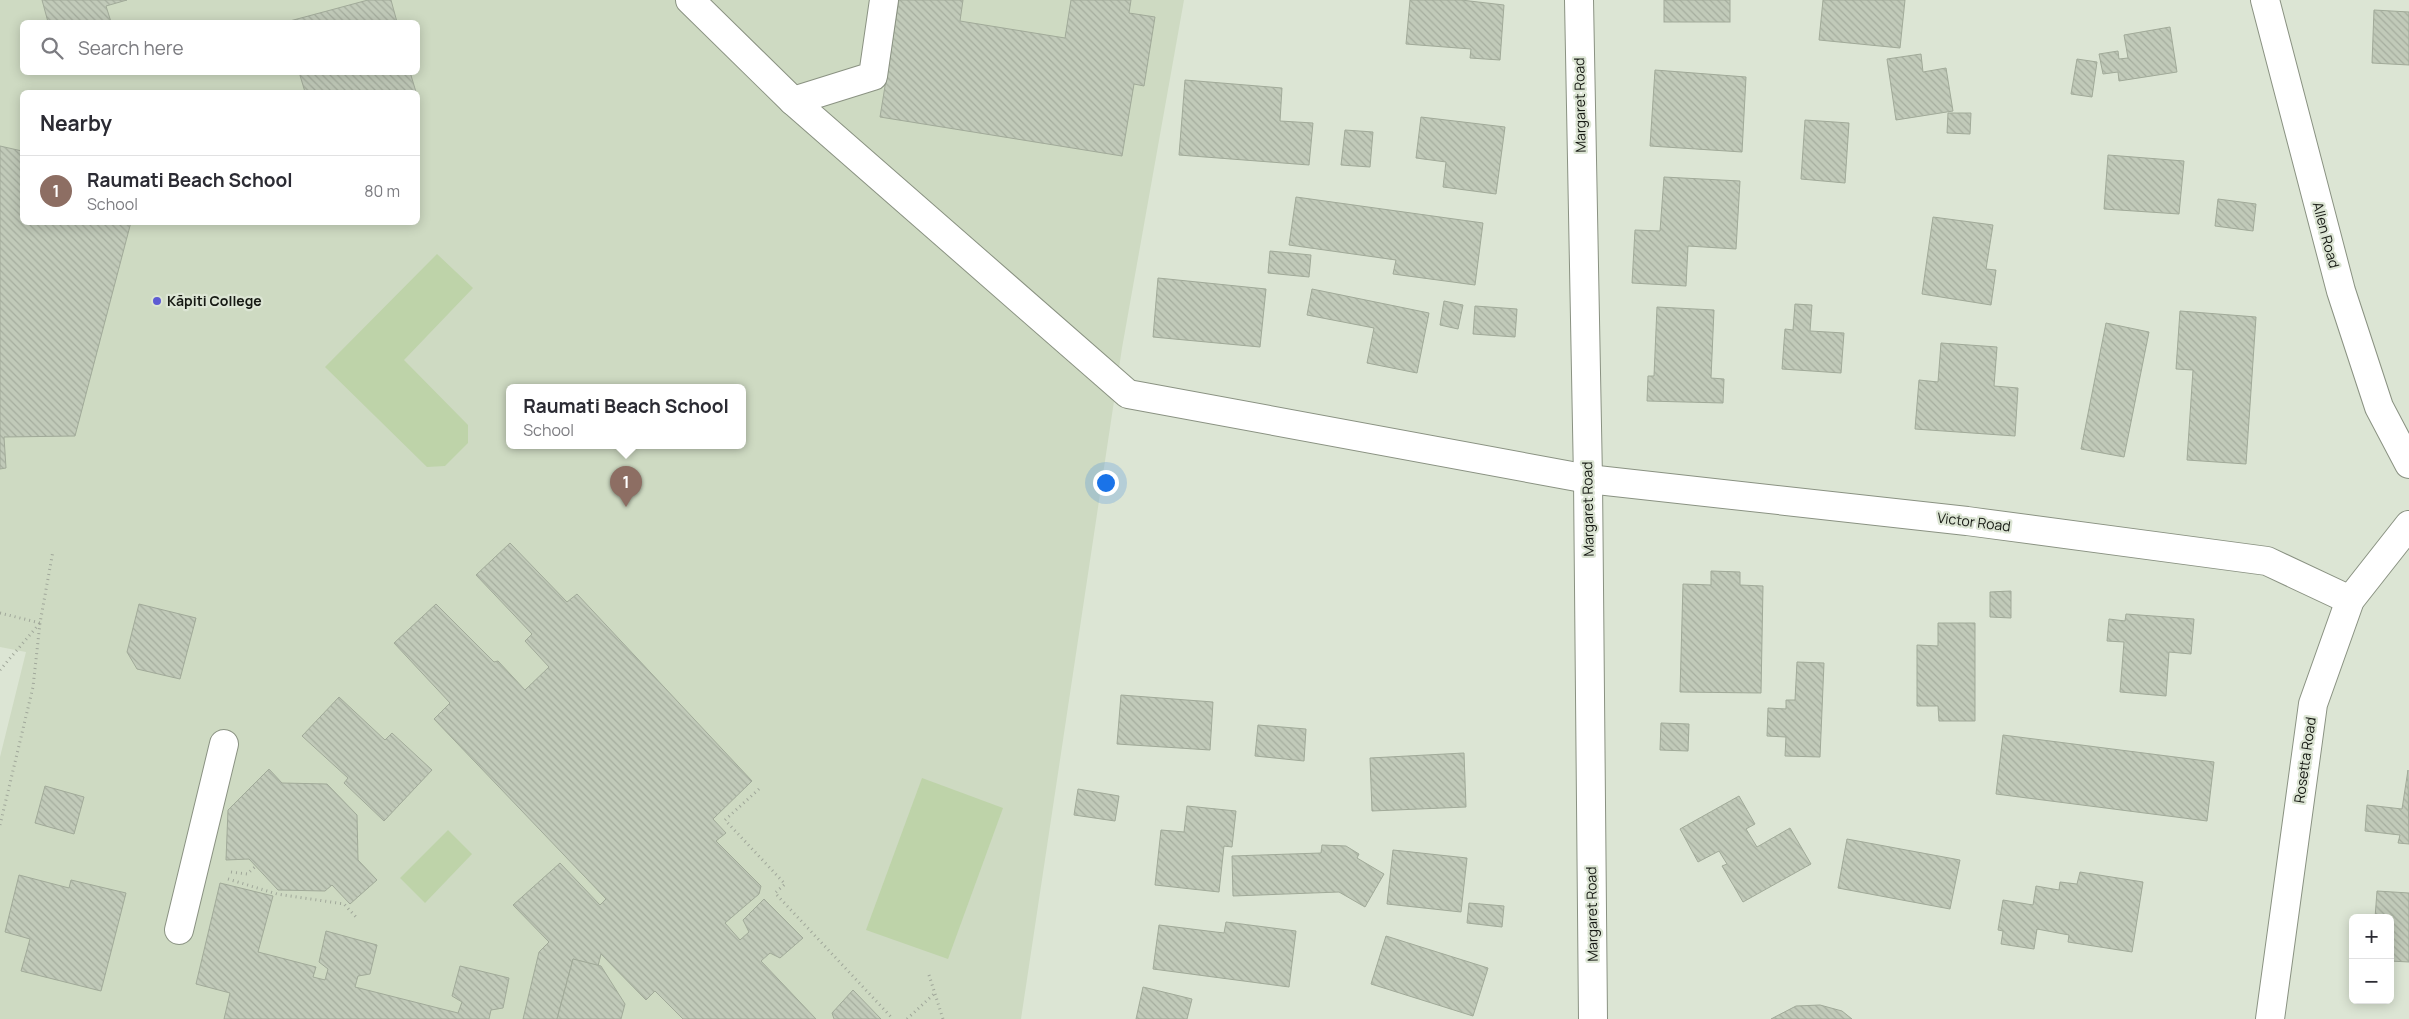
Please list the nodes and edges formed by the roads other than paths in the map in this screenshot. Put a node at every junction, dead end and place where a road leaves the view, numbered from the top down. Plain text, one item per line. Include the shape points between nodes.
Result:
1 (690, 0) edge
2 (884, 0) edge
3 (1578, 0) edge
4 (2265, 0) edge
5 (793, 101) junction
6 (2409, 464) edge
7 (1588, 479) junction
8 (2409, 525) edge
9 (2350, 600) junction
10 (224, 744) dead end
11 (179, 930) dead end
12 (1593, 1019) edge
13 (2270, 1019) edge

1 - 5 street, Victor Road
2 - 5 street via 873,76
3 - 7 street, Margaret Road
4 - 6 street, Allen Road via 2341,291 2379,407
5 - 7 street, Victor Road via 1128,394
7 - 9 street, Victor Road via 1967,521 2267,561
7 - 12 street, Margaret Road
8 - 9 street, Rosetta Road
9 - 13 street, Rosetta Road via 2313,704
10 - 11 street

